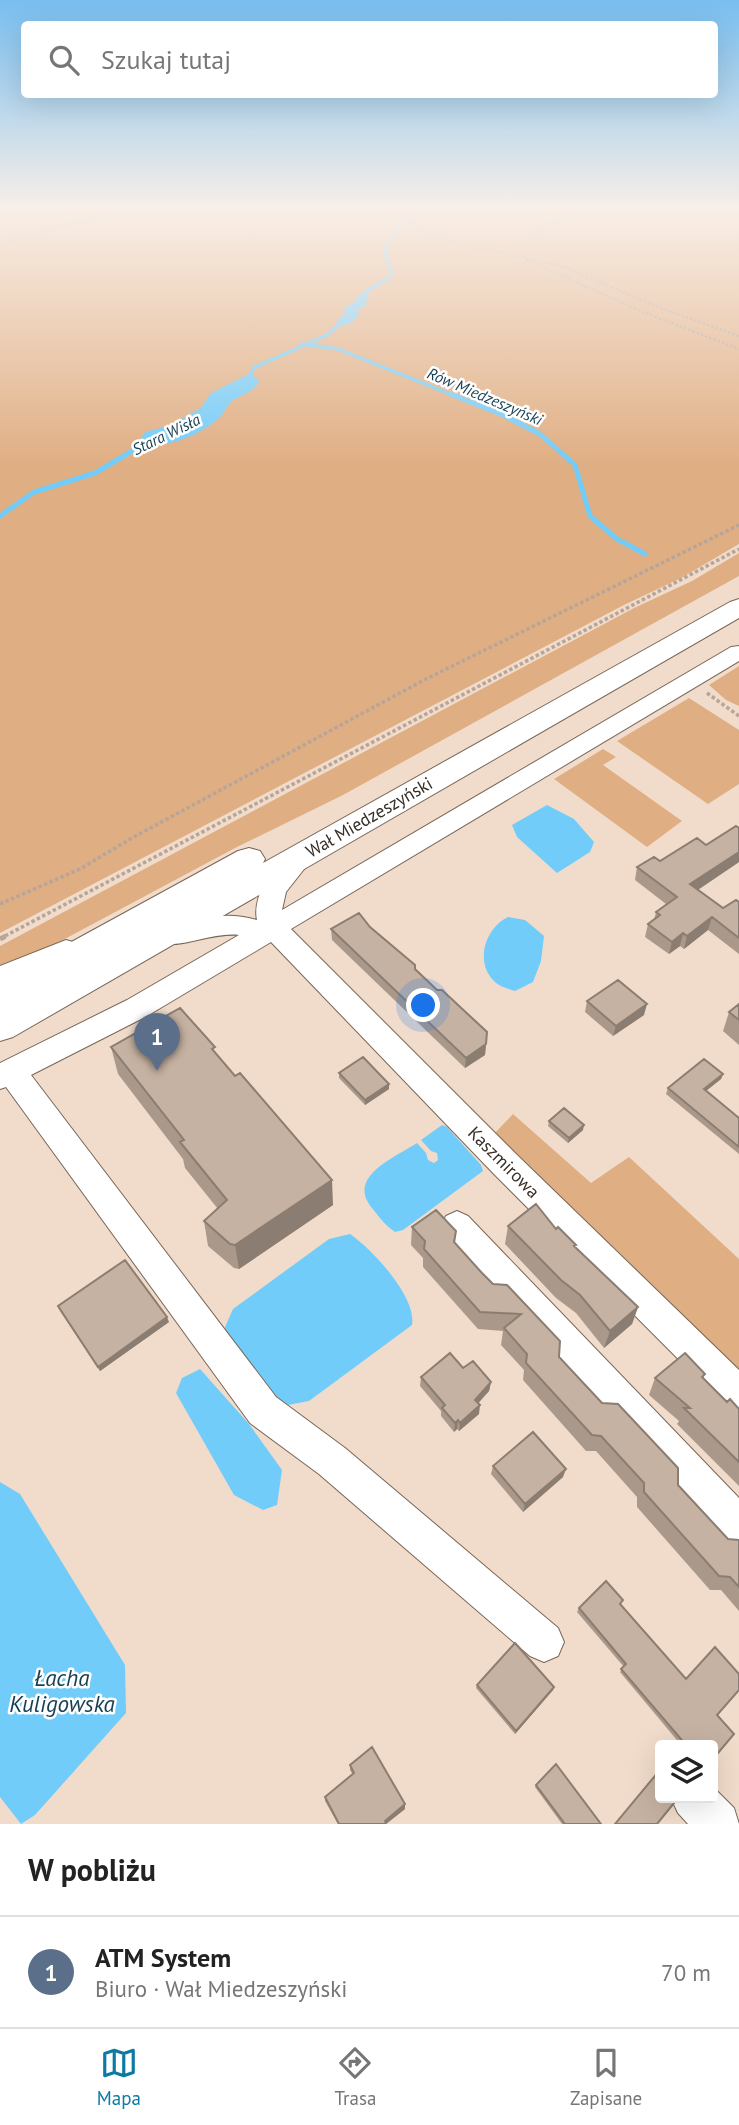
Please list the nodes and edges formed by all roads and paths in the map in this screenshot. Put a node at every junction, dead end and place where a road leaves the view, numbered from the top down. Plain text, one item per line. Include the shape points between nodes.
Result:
1 (608, 295) edge
2 (630, 295) edge
3 (739, 337) edge
4 (739, 349) edge
5 (739, 525) edge
6 (739, 549) edge
7 (739, 586) edge
8 (739, 607) edge
9 (739, 652) edge
10 (689, 681) junction
11 (739, 716) edge
12 (304, 854) junction
13 (0, 904) edge
14 (268, 929) junction
15 (142, 932) junction
16 (0, 939) edge
17 (0, 976) edge
18 (0, 998) edge
19 (0, 1027) edge
20 (5, 1074) edge
21 (457, 1226) dead end
22 (739, 1395) edge
23 (739, 1526) edge
24 (544, 1642) dead end
25 (698, 1803) edge
26 (719, 1824) edge

1 - 4 path
2 - 3 path
5 - 13 path via 425,680 80,869
6 - 16 path
7 - 15 main road, Wał Miedzeszyński
8 - 12 main road, Wał Miedzeszyński
9 - 10 street
10 - 11 path
10 - 14 street
12 - 14 street via 269,898
12 - 15 main road, Wał Miedzeszyński
14 - 15 street via 229,922
14 - 20 street via 137,1008
14 - 22 street, Kaszmirowa
15 - 17 street
15 - 18 main road, Wał Miedzeszyński
15 - 19 main road, Wał Miedzeszyński
20 - 24 street via 263,1410 332,1461
21 - 23 street
25 - 26 street

